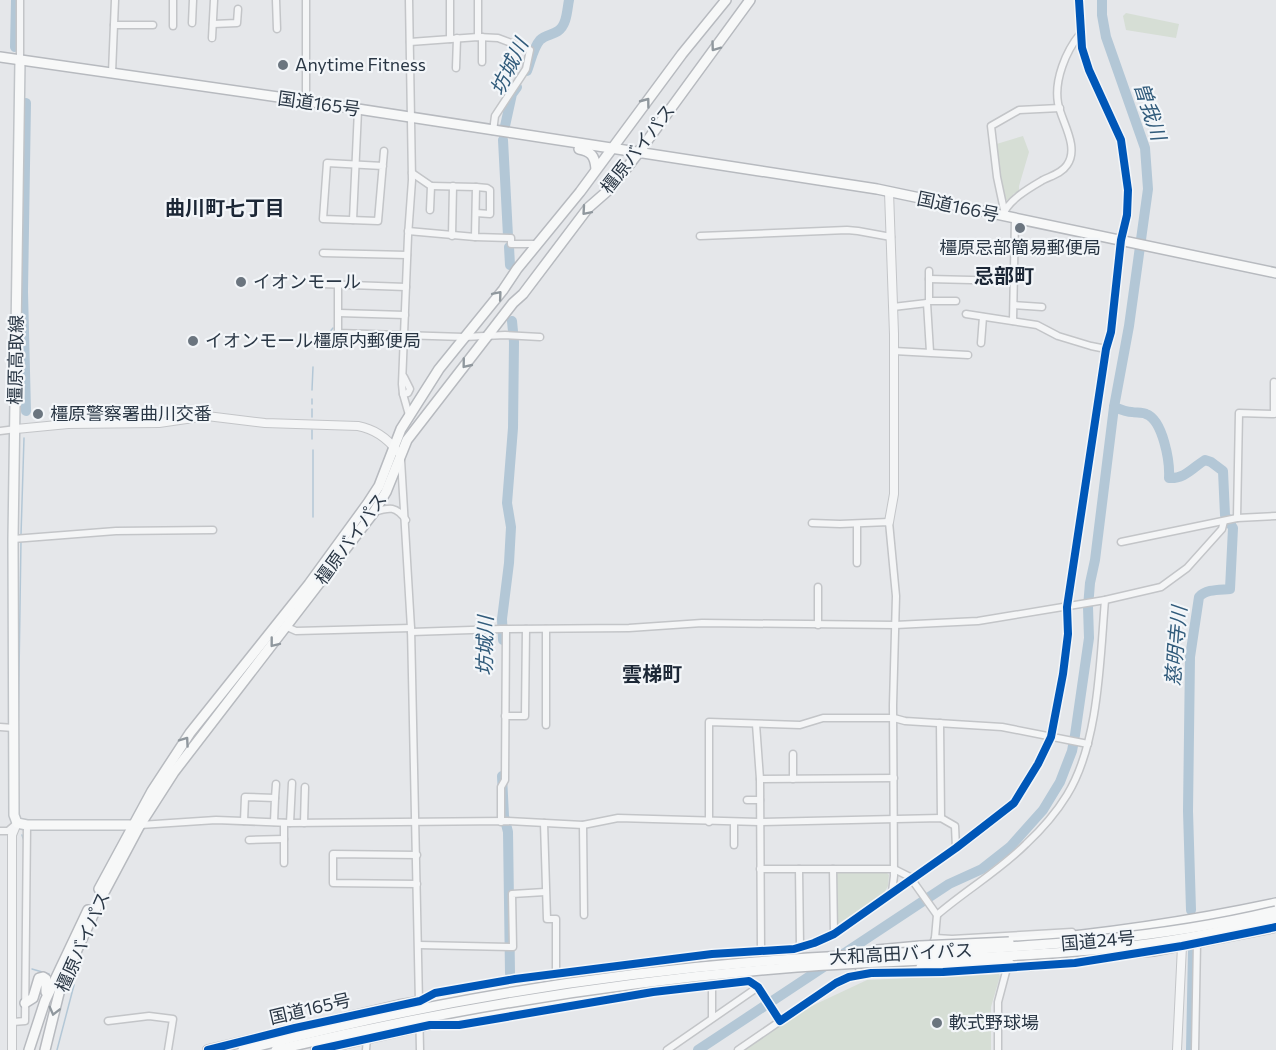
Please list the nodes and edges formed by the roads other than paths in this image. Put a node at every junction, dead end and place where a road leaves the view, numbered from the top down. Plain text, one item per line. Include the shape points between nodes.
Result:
1 (20, 0) edge
2 (115, 0) edge
3 (173, 0) edge
4 (193, 0) edge
5 (214, 0) edge
6 (276, 0) edge
7 (306, 0) edge
8 (409, 0) edge
9 (450, 0) edge
10 (478, 0) edge
11 (726, 0) edge
12 (750, 0) edge
13 (1079, 0) edge
14 (238, 9) dead end
15 (192, 23) dead end
16 (213, 24) junction
17 (114, 25) junction
18 (153, 25) dead end
19 (172, 26) dead end
20 (276, 28) dead end
21 (1080, 34) junction
22 (480, 37) junction
23 (212, 38) dead end
24 (454, 39) junction
25 (410, 42) junction
26 (0, 57) edge
27 (20, 60) junction
28 (482, 62) dead end
29 (456, 68) dead end
30 (112, 73) junction
31 (306, 101) junction
32 (1060, 108) junction
33 (358, 110) junction
34 (411, 118) junction
35 (493, 131) junction
36 (563, 142) junction
37 (611, 149) junction
38 (384, 151) dead end
39 (639, 152) junction
40 (356, 164) junction
41 (383, 166) junction
42 (596, 169) junction
43 (412, 173) junction
44 (431, 186) junction
45 (453, 186) junction
46 (476, 187) junction
47 (889, 192) junction
48 (430, 210) dead end
49 (476, 213) junction
50 (1003, 213) junction
51 (1015, 219) junction
52 (353, 220) junction
53 (550, 228) junction
54 (408, 231) junction
55 (452, 236) junction
56 (700, 236) dead end
57 (475, 237) junction
58 (891, 237) junction
59 (565, 238) junction
60 (1121, 240) junction
61 (537, 244) junction
62 (322, 253) dead end
63 (407, 255) junction
64 (929, 271) dead end
65 (1276, 273) edge
66 (929, 279) junction
67 (1013, 281) junction
68 (322, 284) dead end
69 (338, 285) junction
70 (406, 287) junction
71 (956, 301) dead end
72 (928, 302) junction
73 (1014, 305) junction
74 (893, 307) junction
75 (1042, 307) dead end
76 (339, 313) junction
77 (405, 315) junction
78 (966, 315) dead end
79 (983, 317) junction
80 (1012, 321) junction
81 (405, 333) junction
82 (489, 335) junction
83 (464, 337) junction
84 (540, 337) dead end
85 (981, 343) dead end
86 (1106, 349) junction
87 (894, 351) junction
88 (930, 352) junction
89 (968, 355) dead end
90 (1274, 382) dead end
91 (410, 416) junction
92 (16, 429) junction
93 (0, 431) edge
94 (393, 446) junction
95 (400, 456) junction
96 (374, 512) junction
97 (1276, 516) edge
98 (1237, 518) junction
99 (406, 521) junction
100 (1224, 521) junction
101 (889, 522) junction
102 (812, 523) dead end
103 (857, 524) junction
104 (213, 530) dead end
105 (18, 539) junction
106 (1121, 542) dead end
107 (857, 563) dead end
108 (818, 587) dead end
109 (1105, 600) junction
110 (1067, 607) junction
111 (818, 625) junction
112 (895, 625) junction
113 (287, 627) junction
114 (504, 629) junction
115 (526, 629) junction
116 (546, 629) junction
117 (411, 630) junction
118 (504, 716) junction
119 (894, 718) junction
120 (940, 723) junction
121 (756, 724) junction
122 (546, 725) dead end
123 (0, 727) edge
124 (14, 728) junction
125 (1053, 738) junction
126 (1088, 744) junction
127 (793, 754) dead end
128 (894, 778) junction
129 (760, 779) junction
130 (793, 779) junction
131 (292, 783) dead end
132 (276, 784) dead end
133 (305, 786) dead end
134 (275, 798) junction
135 (747, 800) dead end
136 (760, 800) junction
137 (941, 818) junction
138 (894, 820) junction
139 (244, 821) junction
140 (504, 821) junction
141 (274, 822) junction
142 (416, 822) junction
143 (709, 822) junction
144 (734, 822) junction
145 (759, 822) junction
146 (287, 823) junction
147 (304, 823) junction
148 (544, 823) junction
149 (22, 824) junction
150 (584, 825) junction
151 (136, 826) junction
152 (0, 831) edge
153 (284, 839) junction
154 (249, 840) dead end
155 (734, 845) dead end
156 (956, 848) junction
157 (417, 855) junction
158 (284, 863) dead end
159 (760, 869) junction
160 (799, 869) junction
161 (832, 869) junction
162 (894, 869) junction
163 (913, 880) junction
164 (417, 884) junction
165 (545, 892) junction
166 (892, 892) junction
167 (1276, 903) edge
168 (1276, 911) edge
169 (936, 914) junction
170 (584, 915) dead end
171 (1276, 918) edge
172 (1276, 927) edge
173 (1126, 931) junction
174 (834, 934) junction
175 (934, 938) junction
176 (1197, 943) junction
177 (419, 945) junction
178 (1182, 946) junction
179 (800, 947) junction
180 (761, 951) junction
181 (712, 954) junction
182 (815, 958) junction
183 (1008, 966) junction
184 (800, 967) junction
185 (701, 971) junction
186 (922, 972) junction
187 (556, 974) junction
188 (712, 984) junction
189 (758, 988) junction
190 (45, 1001) junction
191 (420, 1001) junction
192 (25, 1003) junction
193 (351, 1015) junction
194 (712, 1017) junction
195 (779, 1019) junction
196 (108, 1021) dead end
197 (13, 1022) junction
198 (425, 1026) junction
199 (295, 1028) junction
200 (367, 1038) junction
201 (356, 1041) junction
202 (226, 1048) edge
203 (335, 1048) edge
204 (12, 1050) edge
205 (29, 1050) edge
206 (45, 1050) edge
207 (168, 1050) edge
208 (208, 1050) edge
209 (243, 1050) edge
210 (276, 1050) edge
211 (299, 1050) edge
212 (316, 1050) edge
213 (366, 1050) edge
214 (420, 1050) edge
215 (667, 1050) edge
216 (738, 1050) edge
217 (998, 1050) edge
218 (1177, 1050) edge
219 (1195, 1050) edge

1 - 27 street
2 - 17 street
3 - 19 street
4 - 15 street
5 - 16 street
6 - 20 street
7 - 31 street
8 - 25 street
9 - 24 street
10 - 22 street
37 -> 11 main road, 橿原バイパス
12 -> 39 main road, 橿原バイパス
13 - 21 street
14 - 16 street via 237,23
16 - 23 street
17 - 18 street
17 - 30 street
21 - 32 street via 1065,61 1058,88
21 - 60 street via 1087,65 1124,151 1128,202
22 - 24 street
22 - 28 street
22 - 35 street via 498,38 530,50 526,69 495,116
24 - 25 street
24 - 29 street
25 - 34 street
26 - 27 main road, 国道165号
27 - 30 main road, 国道165号
27 - 92 main road, 橿原高取線
30 - 31 main road, 国道165号
31 - 33 main road, 国道165号
32 - 50 street via 1069,138 1067,165 1039,182
32 - 50 street via 1019,110 991,126
33 - 34 main road, 国道165号
33 - 40 street
34 - 35 main road, 国道165号
34 - 43 street
35 - 36 main road, 国道165号
36 - 37 main road, 国道165号
36 - 42 main road via 592,154
37 - 39 main road, 国道165号
37 - 42 main road, 橿原バイパス
38 - 41 street
39 - 47 main road, 国道166号
39 -> 59 main road, 橿原バイパス
40 - 41 street
40 - 52 street
40 - 52 street via 327,163 323,219
41 - 52 street via 378,222
42 - 53 main road, 橿原バイパス
43 - 44 street
43 - 54 street
44 - 45 street
44 - 48 street
45 - 46 street
45 - 55 street
46 - 49 street
46 - 49 street via 490,190 489,214
47 - 50 main road, 国道166号
47 - 58 street
49 - 57 street
50 - 51 main road, 国道166号
51 - 60 main road, 国道166号
51 - 67 street
53 - 59 main road
53 - 61 main road, 橿原バイパス
54 - 55 street
54 - 63 street
55 - 57 street
56 - 58 street via 847,230
57 - 61 street
58 - 74 street
59 - 82 main road, 橿原バイパス
60 - 65 main road, 国道166号
60 - 86 street
83 -> 61 main road, 橿原バイパス
62 - 63 street
63 - 70 street
64 - 66 street
66 - 67 street
66 - 72 street
67 - 73 street
68 - 69 street
69 - 70 street
69 - 76 street
70 - 77 street
71 - 72 street
72 - 74 street
72 - 88 street
73 - 75 street
73 - 80 street
74 - 87 street
76 - 77 street
76 - 81 street via 338,330
77 - 81 street
78 - 79 street
79 - 80 street
79 - 85 street
80 - 86 street via 1041,326 1058,336
81 - 83 street
81 - 91 street via 403,394
82 - 83 street
82 - 84 street
82 -> 95 main road, 橿原バイパス via 422,419
83 - 91 main road, 橿原バイパス
86 - 110 street
87 - 88 street
87 - 101 street via 894,494
88 - 89 street
90 - 98 street via 1274,414 1239,413
91 - 94 main road, 橿原バイパス
92 - 93 street
92 - 94 street via 219,417 265,423 358,426 375,432
92 - 105 main road, 橿原高取線
94 - 95 street
151 -> 94 main road, 橿原バイパス via 152,791 190,733 368,503 379,486
95 - 96 main road, 橿原バイパス
95 - 99 street
96 - 99 street via 395,508
96 - 113 main road, 橿原バイパス
97 - 98 street
98 - 100 street
99 - 117 street
100 - 106 street
100 - 109 street via 1222,529 1174,579 1143,593
101 - 103 street
101 - 112 street
102 - 103 street
103 - 107 street
104 - 105 street via 116,531
105 - 124 main road, 橿原高取線
108 - 111 street
109 - 110 street
109 - 126 street
110 - 112 street via 969,622
110 - 125 street via 1068,634
111 - 112 street
111 - 116 street via 702,623
112 - 119 street
113 - 117 street via 296,631
113 -> 151 main road, 橿原バイパス
114 - 115 street
114 - 117 street
114 - 118 street
115 - 116 street
115 - 118 street via 525,716
116 - 122 street
117 - 142 street
118 - 140 street
119 - 120 street
119 - 121 street via 823,718 800,724
119 - 128 street
120 - 125 street via 1002,727
120 - 137 street
121 - 129 street
121 - 143 street via 710,722
123 - 124 street
124 - 149 main road, 橿原高取線 via 14,815
125 - 126 street
125 - 156 street via 1014,803
126 - 169 street via 1067,795 1048,820 1006,862
127 - 130 street
128 - 130 street
128 - 138 street
129 - 130 street
129 - 136 street
131 - 146 street
132 - 134 street
133 - 147 street
134 - 139 street via 245,797
134 - 141 street
135 - 136 street
136 - 145 street
137 - 138 street
137 - 156 street via 955,826
138 - 145 street
138 - 162 street
139 - 141 street
139 - 151 street
140 - 142 street
140 - 148 street
141 - 146 street
142 - 147 street
142 - 157 street
143 - 144 street
143 - 150 street via 618,818
144 - 145 street
144 - 155 street
145 - 159 street
146 - 147 street
146 - 153 street
148 - 150 street
148 - 165 street
149 - 151 main road
149 - 152 street
149 - 192 street
149 - 197 street via 12,835
150 - 170 street
151 - 190 main road, 橿原バイパス via 96,894
151 -> 206 main road, 橿原バイパス via 61,984
153 - 154 street
153 - 158 street
156 - 163 street
157 - 164 street
157 - 164 street via 333,854 333,883
159 - 160 street
159 - 180 street
160 - 161 street
160 - 179 street
161 - 162 street
161 - 174 street
162 - 163 street
162 - 166 street
163 - 166 street
163 - 169 street
164 - 177 street
165 - 177 street via 512,894 510,946
165 - 187 street via 547,919 556,920
166 - 174 street
167 - 173 main road, 国道24号
168 - 182 main road, 大和高田バイパス, bridge via 1210,926 1115,940
169 - 175 street
171 - 184 main road, 大和高田バイパス, bridge via 1115,948
172 - 176 main road, 国道24号
173 - 175 street
173 - 182 main road, 国道24号, bridge
174 - 179 street
175 - 186 street
176 - 178 main road, 国道24号
176 - 219 street
177 - 191 street
178 - 183 main road, 国道24号
178 - 218 street
179 - 180 street
180 - 181 street
181 - 187 street
181 - 188 street
182 - 185 main road, 大和高田バイパス, bridge
183 - 184 main road, 国道24号, bridge
183 - 186 street
183 - 217 street via 998,1002
184 - 185 main road, 大和高田バイパス, bridge
185 - 191 main road, 国道165号, bridge via 577,977
185 - 198 main road, bridge
185 - 209 main road, 大和高田バイパス, bridge via 588,982 441,1006
185 - 210 main road, 大和高田バイパス, bridge via 493,1005
186 - 195 street via 849,977
187 - 191 street via 435,993
188 - 189 street via 749,981
188 - 194 street
188 - 198 street
189 - 194 street
189 - 195 street
190 - 192 main road via 47,984 43,977 37,980 33,998
190 - 205 main road, 橿原バイパス
191 - 193 main road, 国道165号
191 - 198 street
192 - 197 street via 25,1021
193 - 199 main road, 国道165号
193 - 201 street
194 - 215 street
195 - 216 street
196 - 207 street via 148,1016 173,1019
197 - 204 street
198 - 200 main road
198 - 214 street
199 - 202 main road, 国道165号
199 - 211 street
200 - 201 main road
200 - 213 street
201 - 203 main road
202 - 208 main road, 国道165号
203 - 212 main road

